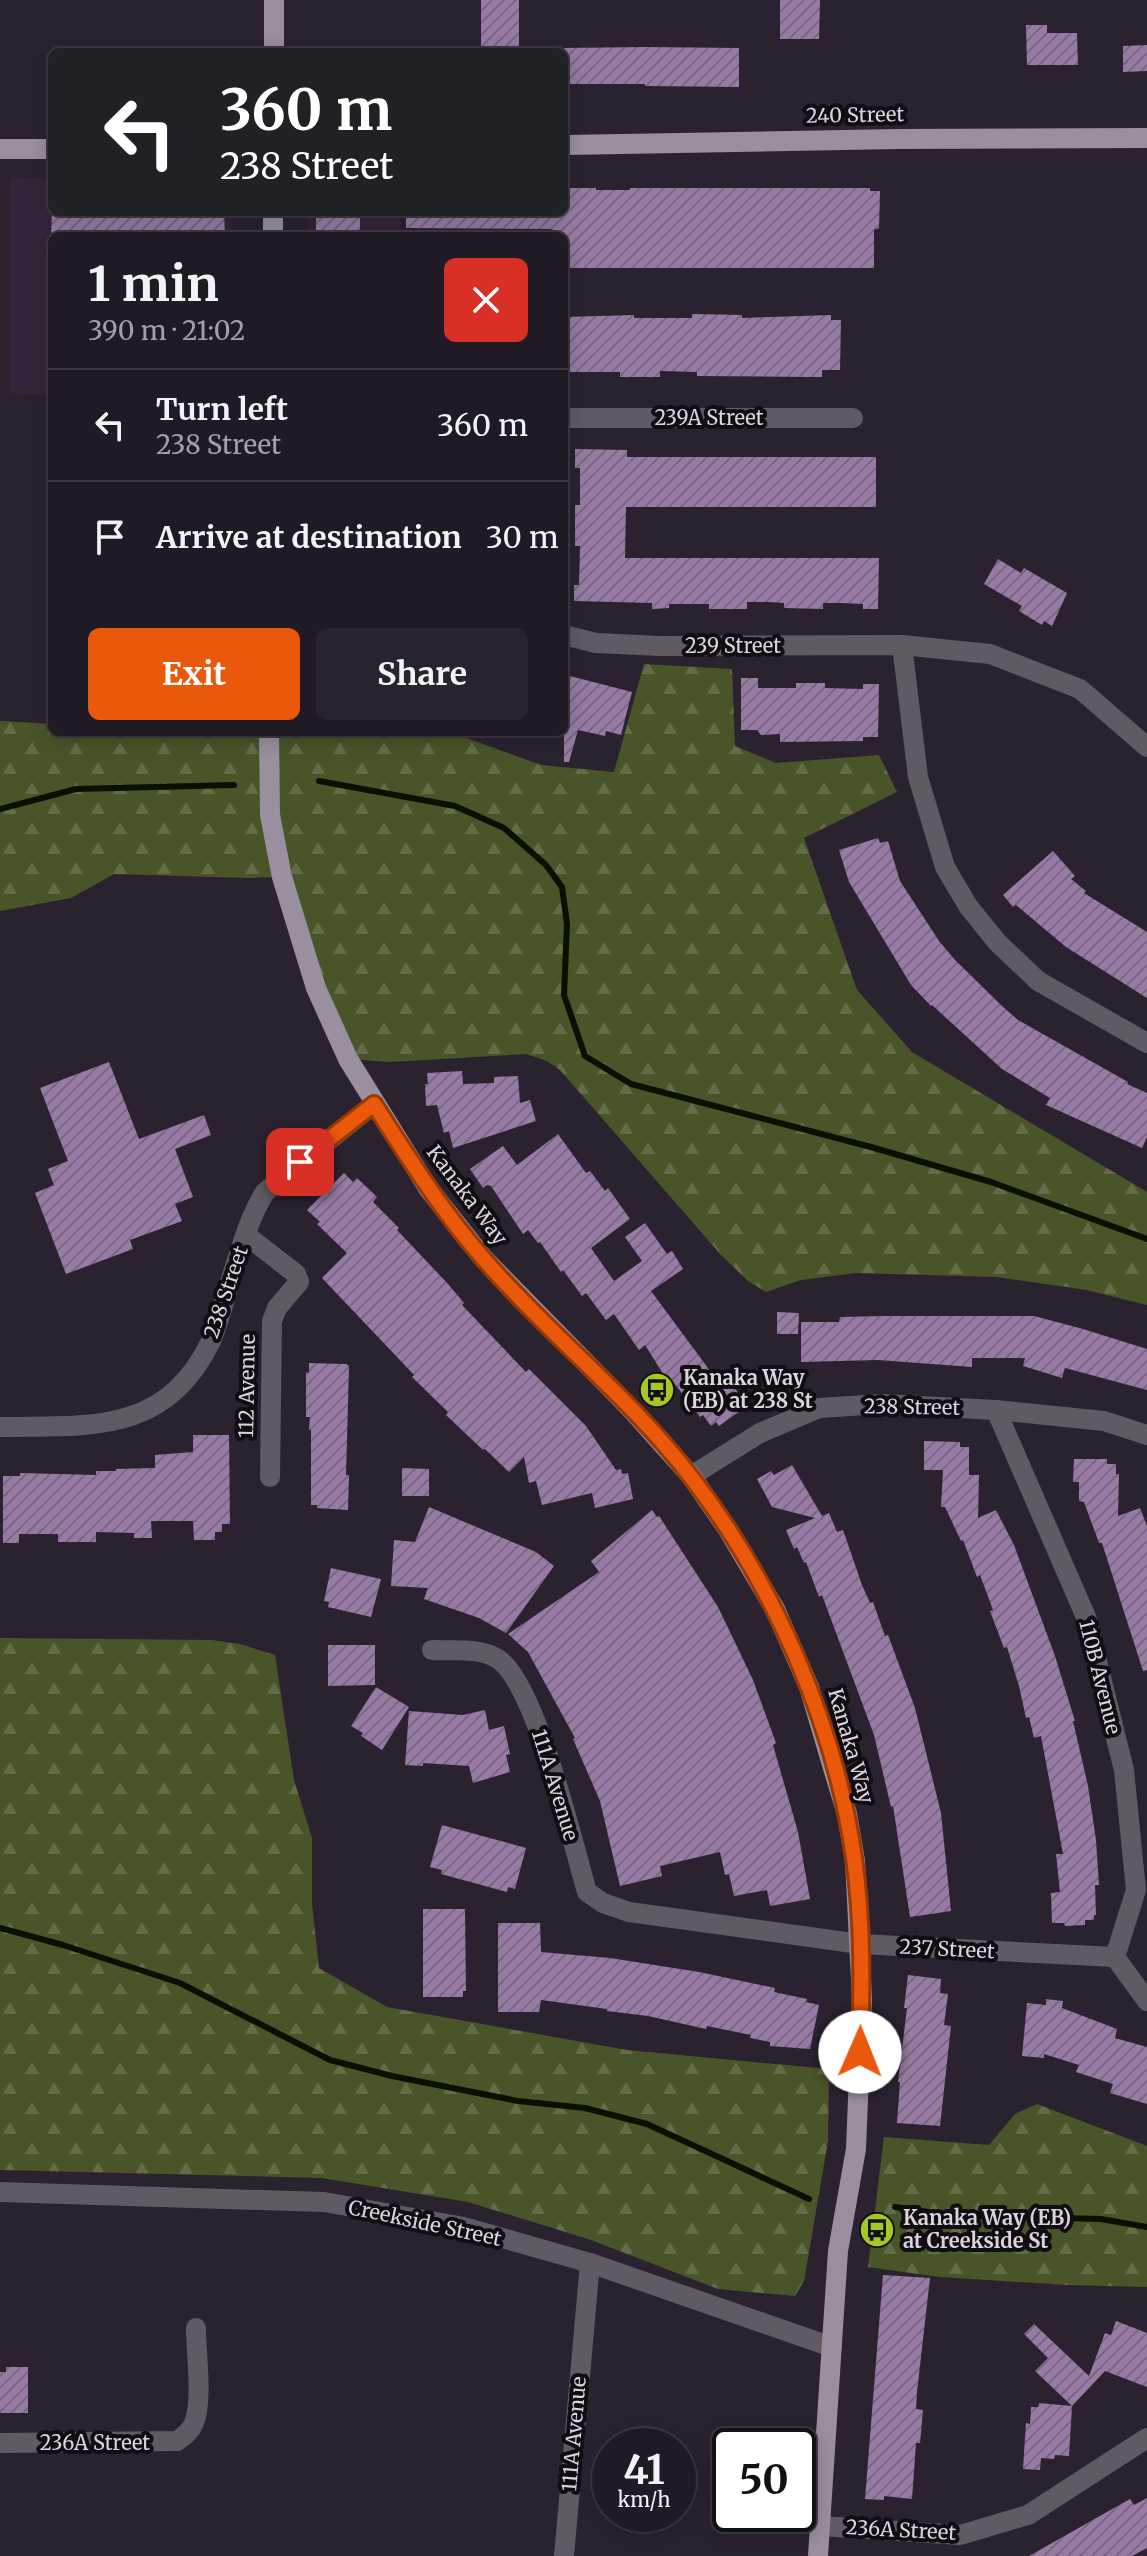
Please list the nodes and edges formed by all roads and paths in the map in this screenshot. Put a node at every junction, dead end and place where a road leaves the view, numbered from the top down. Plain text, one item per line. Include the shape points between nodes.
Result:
1 (274, 0) edge
2 (274, 48) edge
3 (1147, 138) edge
4 (568, 145) edge
5 (0, 149) edge
6 (48, 149) edge
7 (568, 418) edge
8 (853, 418) dead end
9 (568, 636) edge
10 (902, 645) junction
11 (269, 736) edge
12 (1147, 747) edge
13 (1147, 1043) edge
14 (374, 1104) junction
15 (246, 1235) junction
16 (996, 1410) junction
17 (0, 1427) edge
18 (1147, 1435) edge
19 (691, 1476) junction
20 (270, 1477) dead end
21 (432, 1650) dead end
22 (587, 1892) joint
23 (860, 1944) junction
24 (1115, 1957) junction
25 (1147, 2001) edge
26 (0, 2192) edge
27 (590, 2263) junction
28 (196, 2328) dead end
29 (832, 2347) junction
30 (1147, 2438) edge
31 (0, 2443) edge
32 (821, 2526) junction
33 (564, 2556) edge
34 (818, 2556) edge

1 - 2 main road
3 - 4 main road, 240 Street
5 - 6 main road
7 - 8 street, 239A Street
9 - 10 street, 239 Street via 660,646
10 - 12 street, 239 Street via 990,654 1080,689
10 - 13 street via 918,777 945,867 968,906 1038,981
11 - 14 main road, Kanaka Way via 270,815 297,934 328,1016
14 - 15 street, 238 Street via 265,1192
14 - 19 main road, Kanaka Way via 428,1188 483,1258
15 - 17 street, 238 Street via 212,1338 197,1365 166,1397 118,1422
15 - 20 street, 112 Avenue via 299,1282 272,1321
16 - 18 street, 238 Street via 1104,1421
16 - 19 street, 238 Street via 882,1404 819,1408 760,1433
16 - 24 street, 110B Avenue via 1086,1617 1124,1770 1136,1890
19 - 23 main road, Kanaka Way via 752,1567 809,1687 847,1814
21 - 22 street, 111A Avenue via 478,1652 498,1658 511,1672 540,1729
22 - 23 street, 237 Street via 629,1912
23 - 24 street, 237 Street
23 - 29 main road, Kanaka Way via 856,2149 838,2251
24 - 25 street
26 - 27 street, Creekside Street via 324,2202 464,2227
27 - 29 street, Creekside Street
27 - 33 street, 111A Avenue
28 - 31 street, 236A Street via 197,2406 194,2422 177,2441
29 - 32 main road, Kanaka Way
30 - 32 street, 236A Street via 1028,2515 960,2535
32 - 34 main road, Kanaka Way

